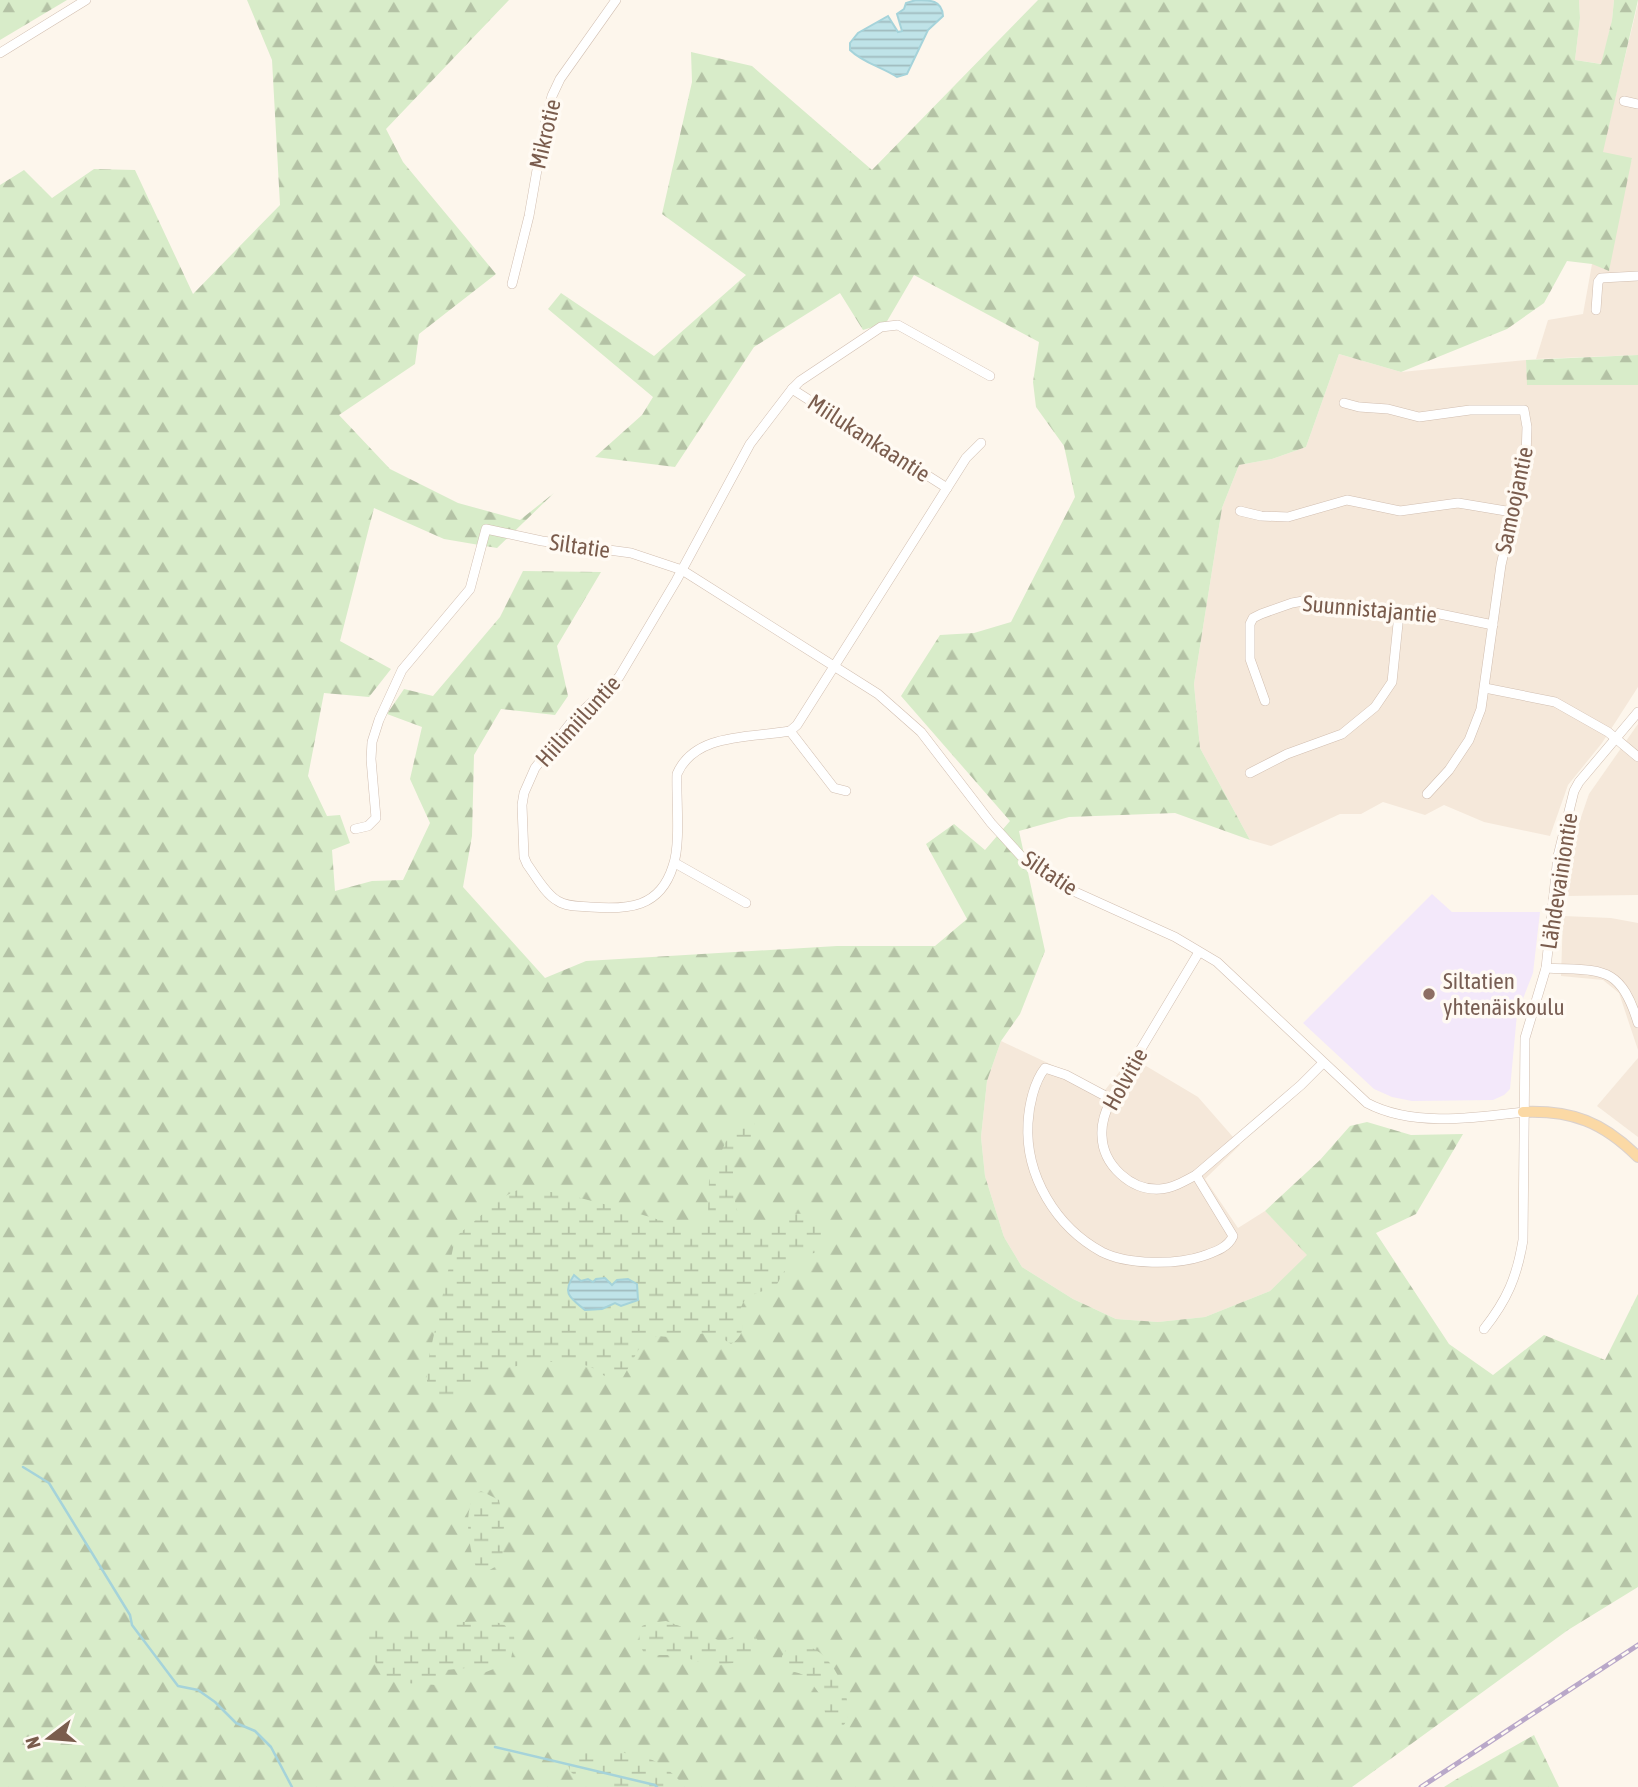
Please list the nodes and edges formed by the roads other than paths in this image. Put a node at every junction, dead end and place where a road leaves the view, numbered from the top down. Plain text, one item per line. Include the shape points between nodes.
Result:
1 (86, 0) edge
2 (616, 0) edge
3 (0, 53) edge
4 (1624, 101) dead end
5 (1638, 104) edge
6 (1638, 276) edge
7 (512, 284) dead end
8 (1597, 310) dead end
9 (990, 376) dead end
10 (793, 389) junction
11 (1344, 403) dead end
12 (981, 443) dead end
13 (947, 488) junction
14 (1240, 511) dead end
15 (1512, 512) junction
16 (682, 570) junction
17 (1399, 614) junction
18 (1493, 625) junction
19 (834, 667) junction
20 (1485, 688) junction
21 (1265, 701) dead end
22 (1638, 712) edge
23 (790, 732) junction
24 (1616, 739) junction
25 (1638, 757) edge
26 (1250, 773) dead end
27 (846, 791) dead end
28 (1427, 794) dead end
29 (355, 829) dead end
30 (675, 863) junction
31 (746, 903) dead end
32 (1199, 951) junction
33 (1546, 968) junction
34 (1638, 1023) edge
35 (1323, 1063) junction
36 (1111, 1099) junction
37 (1523, 1112) junction
38 (1638, 1157) edge
39 (1196, 1175) junction
40 (1484, 1329) dead end

1 - 3 street
2 - 7 street, Mikrotie via 552,96
4 - 5 street
6 - 8 street via 1601,278
9 - 10 street via 898,325 888,325
10 - 13 street, Miilukankaantie
10 - 16 street, Miilukankaantie via 750,444
11 - 15 street, Samoojantie via 1419,417 1470,410 1524,410 1526,457
12 - 13 street via 966,457
13 - 19 street, Miilukankaantie
14 - 15 street via 1288,517 1347,500 1400,511 1458,503
15 - 18 street, Samoojantie
16 - 19 street, Siltatie
16 - 29 street, Siltatie via 631,553 486,529 470,589 394,685 372,742 376,818
16 - 30 street, Hiilimiiluntie via 619,677 573,720 535,768 522,805 527,864 558,901 568,905 624,909 642,904 664,884
17 - 18 street, Suunnistajantie via 1435,613
17 - 21 street, Suunnistajantie via 1302,600 1253,618 1250,659
17 - 26 street via 1392,682 1375,707 1342,734
18 - 20 street, Samoojantie
19 - 23 street
19 - 32 street, Siltatie via 878,694 921,732 1021,856 1060,885
20 - 24 street via 1555,702
20 - 28 street, Samoojantie via 1469,740
22 - 24 street, Lähdevainiontie
23 - 27 street via 834,788
23 - 30 street via 713,743 686,757 677,774
24 - 25 street
24 - 33 street, Lähdevainiontie via 1574,791 1558,856
30 - 31 street
32 - 35 street, Siltatie via 1234,977
32 - 36 street, Holvitie
33 - 34 street via 1613,976 1626,992
33 - 37 street, Lähdevainiontie via 1524,1038
35 - 37 street, Siltatie via 1367,1103 1396,1115
35 - 39 street, Holvitie
36 - 39 street, Holvitie via 1103,1117 1102,1137 1107,1157 1119,1173 1135,1185 1159,1189
36 - 39 street via 1045,1068 1039,1076 1027,1142 1045,1198 1071,1228 1103,1253 1148,1264 1190,1260 1218,1251 1233,1236
37 - 38 main road, Siltatie via 1589,1120
37 - 40 street, Lähdevainiontie via 1520,1260 1501,1308

